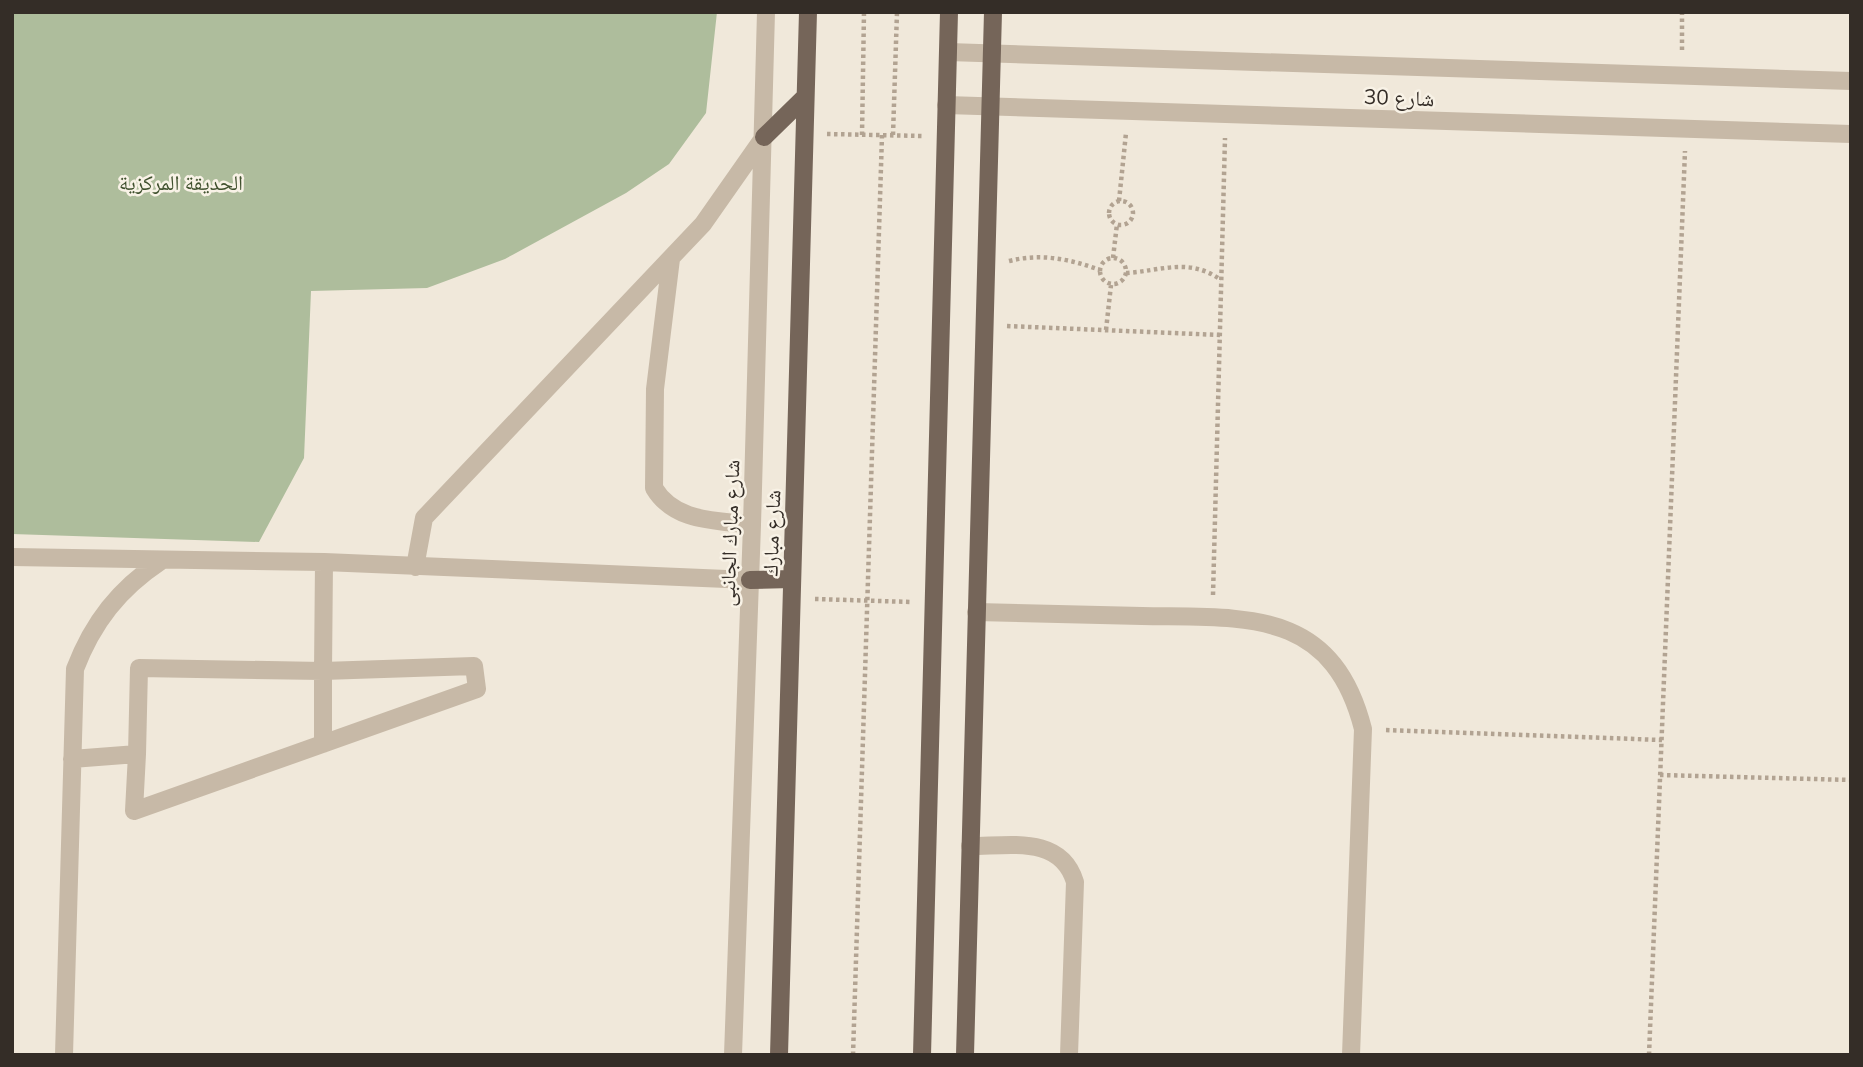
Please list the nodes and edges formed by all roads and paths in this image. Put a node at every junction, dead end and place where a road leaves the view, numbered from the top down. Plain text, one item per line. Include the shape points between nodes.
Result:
1 (766, 12) edge
2 (808, 12) edge
3 (864, 12) edge
4 (897, 12) edge
5 (949, 12) edge
6 (993, 12) edge
7 (1682, 12) edge
8 (948, 52) junction
9 (991, 53) junction
10 (1681, 76) junction
11 (1851, 81) edge
12 (806, 97) junction
13 (946, 105) junction
14 (989, 107) junction
15 (1128, 111) junction
16 (1225, 114) junction
17 (1686, 129) junction
18 (806, 134) junction
19 (1851, 134) edge
20 (862, 135) junction
21 (881, 135) junction
22 (893, 135) junction
23 (945, 136) junction
24 (764, 137) junction
25 (1119, 201) junction
26 (1116, 224) junction
27 (1114, 258) junction
28 (671, 259) junction
29 (985, 271) junction
30 (1100, 271) junction
31 (1126, 273) junction
32 (1221, 281) junction
33 (1111, 285) junction
34 (984, 325) junction
35 (1106, 330) junction
36 (1220, 335) junction
37 (752, 525) junction
38 (12, 557) edge
39 (161, 561) junction
40 (324, 562) junction
41 (415, 567) junction
42 (792, 579) junction
43 (750, 580) junction
44 (792, 598) junction
45 (866, 600) junction
46 (933, 603) junction
47 (976, 612) junction
48 (1213, 617) junction
49 (323, 671) junction
50 (1363, 729) junction
51 (1662, 740) junction
52 (323, 744) junction
53 (136, 754) junction
54 (72, 759) junction
55 (1660, 775) junction
56 (1851, 780) edge
57 (970, 846) junction
58 (64, 1055) edge
59 (733, 1055) edge
60 (779, 1055) edge
61 (853, 1055) edge
62 (922, 1055) edge
63 (965, 1055) edge
64 (1069, 1055) edge
65 (1351, 1055) edge
66 (1649, 1055) edge

1 - 24 street, شارع مبارك الجانبى
2 - 12 main road, شارع مبارك
3 - 20 path
4 - 22 path
5 - 8 main road
6 - 9 main road
7 - 10 path
8 - 9 street, شارع 30
8 - 13 main road
9 - 10 street, شارع 30
9 - 14 main road
10 - 11 street, شارع 30
12 - 18 main road, شارع مبارك
12 - 24 main road
13 - 14 street, شارع 30
13 - 23 main road
14 - 15 street, شارع 30
14 - 29 main road
15 - 16 street, شارع 30
15 - 25 path
16 - 17 street, شارع 30
16 - 32 path
17 - 19 street, شارع 30
17 - 51 path
18 - 20 path
18 - 42 main road, شارع مبارك
20 - 21 path
21 - 22 path
21 - 45 path
22 - 23 path
23 - 46 main road
24 - 28 street via 703,224
24 - 37 street, شارع مبارك الجانبى
25 - 26 path via 1109,215
25 - 26 path via 1133,211 1129,222
26 - 27 path
27 - 30 path
27 - 31 path via 1121,260
28 - 37 street via 655,389 654,488 672,509 685,516
28 - 41 street via 424,518
29 - 30 path via 1039,257 1075,261
29 - 34 main road
30 - 33 path
31 - 32 path via 1181,265 1206,270
31 - 33 path via 1121,282
32 - 36 path
33 - 35 path
34 - 35 path
34 - 47 main road
35 - 36 path
36 - 48 path
37 - 43 street, شارع مبارك الجانبى
38 - 39 street
39 - 40 street
39 - 54 street via 117,596 85,642 75,669
40 - 41 street
40 - 49 street
41 - 43 street
42 - 43 main road
42 - 44 main road, شارع مبارك
43 - 59 street, شارع مبارك الجانبى
44 - 45 path
44 - 60 main road, شارع مبارك
45 - 46 path
45 - 61 path
46 - 62 main road
47 - 48 street
47 - 57 main road
48 - 50 street via 1263,621 1304,638 1337,668 1349,687
49 - 52 street
49 - 52 street via 474,666 477,688
49 - 53 street via 139,668
50 - 51 path
50 - 65 street
51 - 55 path
52 - 53 street via 134,811
53 - 54 street
54 - 58 street
55 - 56 path
55 - 66 path
57 - 63 main road
57 - 64 street via 1048,848 1071,870 1075,882

